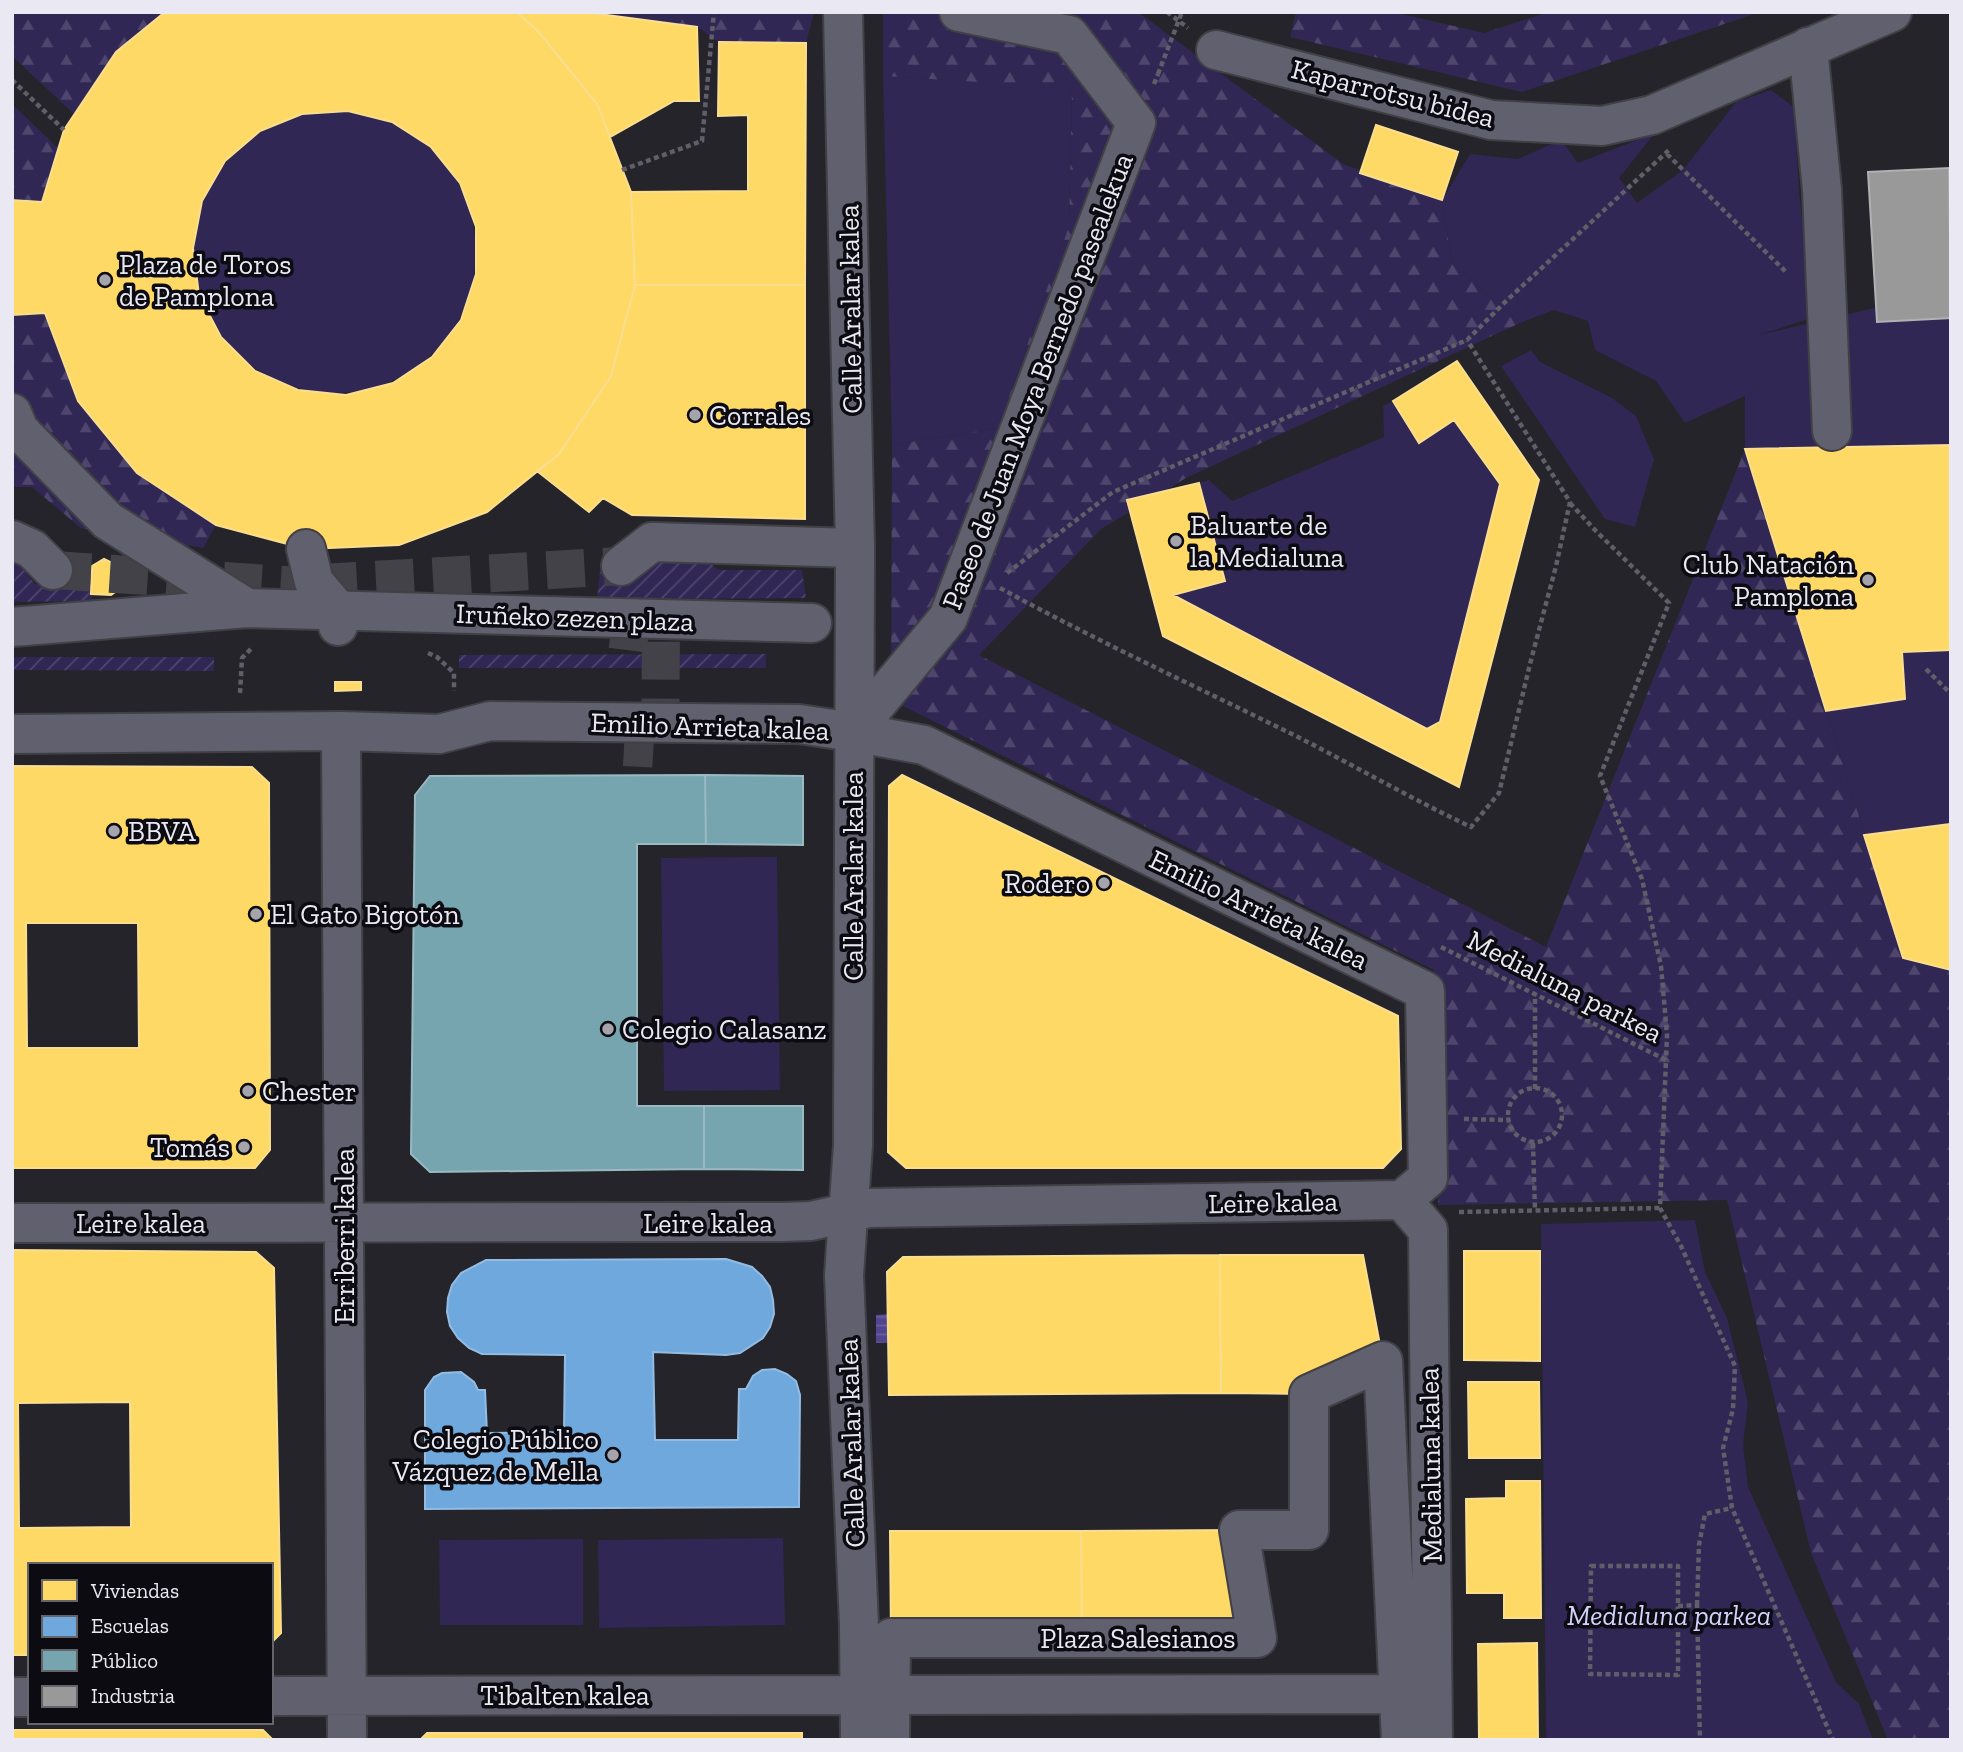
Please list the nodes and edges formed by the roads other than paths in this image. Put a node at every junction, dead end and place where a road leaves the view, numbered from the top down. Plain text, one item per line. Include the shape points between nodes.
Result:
1 (843, 12) edge
2 (959, 12) edge
3 (1892, 12) edge
4 (1808, 47) junction
5 (1216, 50) dead end
6 (12, 413) edge
7 (1832, 431) dead end
8 (12, 540) edge
9 (855, 548) junction
10 (306, 550) dead end
11 (621, 566) tunnel mouth
12 (53, 570) tunnel mouth
13 (247, 608) junction
14 (338, 621) junction
15 (812, 623) dead end
16 (12, 627) edge
17 (454, 713) junction
18 (341, 731) junction
19 (853, 732) junction
20 (12, 734) edge
21 (624, 747) tunnel mouth
22 (1402, 1200) junction
23 (848, 1213) junction
24 (12, 1223) edge
25 (344, 1224) junction
26 (1416, 1694) junction
27 (875, 1695) junction
28 (273, 1696) edge
29 (347, 1696) junction
30 (347, 1740) edge
31 (860, 1740) edge
32 (890, 1740) edge
33 (1401, 1740) edge
34 (1433, 1740) edge

1 - 9 street, Calle Aralar kalea
2 - 19 street, Paseo de Juan Moya Bernedo pasealekua via 1069,35 1136,123 948,618
3 - 4 street, Kaparrotsu bidea
4 - 5 street, Kaparrotsu bidea via 1651,115 1602,126 1491,120
4 - 7 street via 1822,190
6 - 13 street via 19,429 108,520
8 - 12 street via 32,549
9 - 11 street via 652,542
9 - 19 street, Calle Aralar kalea
10 - 14 street via 314,582
13 - 14 street, Iruñeko zezen plaza
13 - 16 street, Iruñeko zezen plaza
14 - 15 street, Iruñeko zezen plaza
17 - 18 street, Emilio Arrieta kalea via 439,734
17 - 19 street, Emilio Arrieta kalea via 490,721 799,724
17 - 21 street via 491,746
18 - 20 street, Emilio Arrieta kalea
18 - 25 street, Erriberri kalea
19 - 22 street, Emilio Arrieta kalea via 924,745 1425,991 1427,1178
19 - 23 street, Calle Aralar kalea via 853,1131
22 - 23 street, Leire kalea via 880,1207
22 - 26 street, Medialuna kalea via 1428,1230
23 - 25 street, Leire kalea via 782,1223
23 - 27 street, Calle Aralar kalea via 844,1275 859,1625
24 - 25 street, Leire kalea
25 - 29 street, Erriberri kalea
26 - 27 street, Plaza Salesianos
26 - 27 street, Plaza Salesianos via 1383,1361 1308,1394 1309,1530 1239,1530 1257,1638 891,1638
26 - 33 street, Plaza Salesianos
26 - 34 street, Medialuna kalea
27 - 29 street, Tibalten kalea
27 - 31 street, Calle Aralar kalea
27 - 32 street, Plaza Salesianos
28 - 29 street, Tibalten kalea
29 - 30 street, Erriberri kalea

